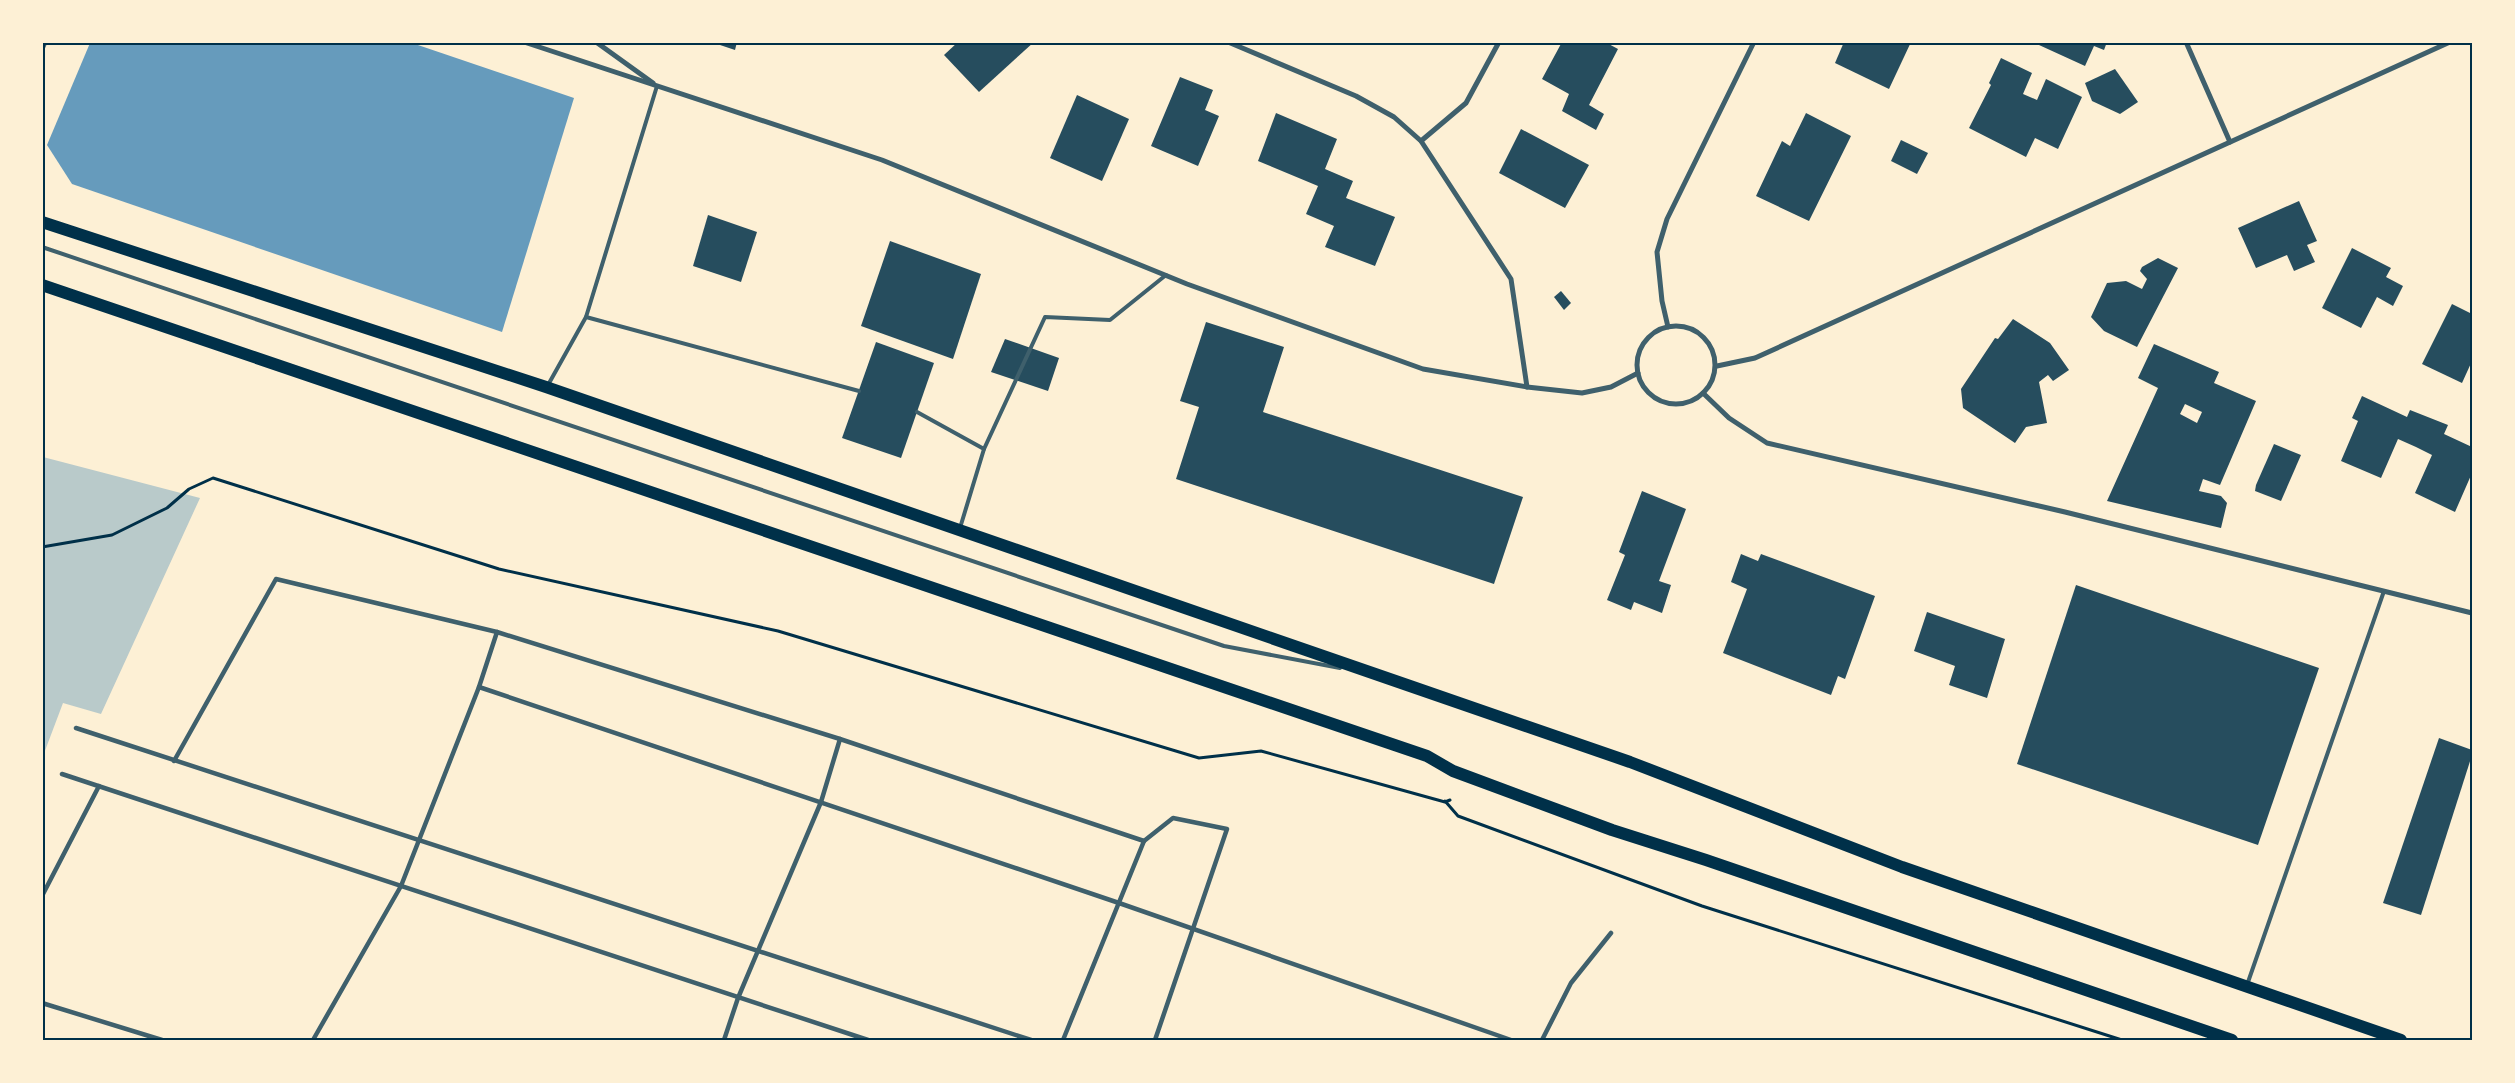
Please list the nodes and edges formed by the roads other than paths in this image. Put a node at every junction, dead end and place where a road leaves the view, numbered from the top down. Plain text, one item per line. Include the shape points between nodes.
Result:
1 (45, 42) edge
2 (524, 42) edge
3 (596, 42) edge
4 (1228, 42) edge
5 (1499, 42) edge
6 (1754, 42) edge
7 (2186, 42) edge
8 (2450, 42) edge
9 (42, 49) edge
10 (657, 86) junction
11 (1421, 141) junction
12 (2230, 142) junction
13 (42, 222) edge
14 (42, 247) edge
15 (1166, 276) junction
16 (42, 286) edge
17 (586, 317) junction
18 (1668, 327) junction
19 (1716, 366) junction
20 (1638, 373) junction
21 (546, 387) junction
22 (1526, 387) junction
23 (859, 391) dead end
24 (1703, 393) junction
25 (917, 412) dead end
26 (984, 449) junction
27 (959, 530) junction
28 (2384, 591) junction
29 (2472, 612) edge
30 (497, 632) junction
31 (1376, 674) junction
32 (479, 687) junction
33 (76, 728) dead end
34 (840, 739) junction
35 (174, 761) junction
36 (62, 774) dead end
37 (99, 786) junction
38 (821, 802) junction
39 (1144, 841) junction
40 (420, 842) junction
41 (401, 886) junction
42 (42, 896) edge
43 (1119, 903) junction
44 (1192, 930) junction
45 (1612, 933) dead end
46 (758, 952) junction
47 (2246, 987) junction
48 (738, 998) junction
49 (42, 1003) edge
50 (162, 1040) edge
51 (313, 1040) edge
52 (724, 1040) edge
53 (868, 1040) edge
54 (1031, 1040) edge
55 (1063, 1040) edge
56 (1155, 1040) edge
57 (1512, 1040) edge
58 (1542, 1040) edge
59 (2232, 1040) edge
60 (2401, 1040) edge

1 - 9 street
2 - 10 street
3 - 10 street
4 - 11 street via 1356,96 1394,117
5 - 11 street via 1466,103
6 - 18 street via 1667,219 1657,252
7 - 12 street
8 - 12 street
10 - 15 street via 882,160
10 - 17 lane
11 - 22 street via 1511,279
12 - 19 street via 1756,358
13 - 21 main road
14 - 31 lane via 1224,646
15 - 22 street via 1423,369
15 - 26 lane via 1110,320 1045,316
16 - 59 main road via 1427,756 1453,771 1612,830
17 - 21 lane
17 - 23 lane
18 - 19 street via 1678,325 1698,331 1712,346
18 - 20 street via 1657,330 1642,344 1636,364
19 - 24 street via 1711,387
20 - 22 street via 1611,387 1582,393
20 - 24 street via 1641,384 1655,399 1675,406 1695,401
21 - 27 main road
24 - 28 street via 1728,418 1767,443
25 - 26 lane
26 - 27 lane
27 - 31 main road
28 - 29 street
28 - 47 lane
30 - 32 street
30 - 34 street
30 - 35 street via 276,579
31 - 47 main road via 1630,762 1902,867
32 - 38 street
32 - 40 street
33 - 35 street
34 - 38 street
34 - 39 street
35 - 40 street
36 - 37 street
37 - 41 street
37 - 42 street
38 - 43 street
38 - 46 street
39 - 43 street
39 - 44 street via 1173,818 1227,829
40 - 41 street
40 - 46 street
41 - 48 street
41 - 51 street
43 - 44 street
43 - 55 street
44 - 56 street
44 - 57 street
45 - 58 street via 1571,983
46 - 48 street
46 - 54 street
47 - 60 main road
48 - 52 street
48 - 53 street
49 - 50 street

